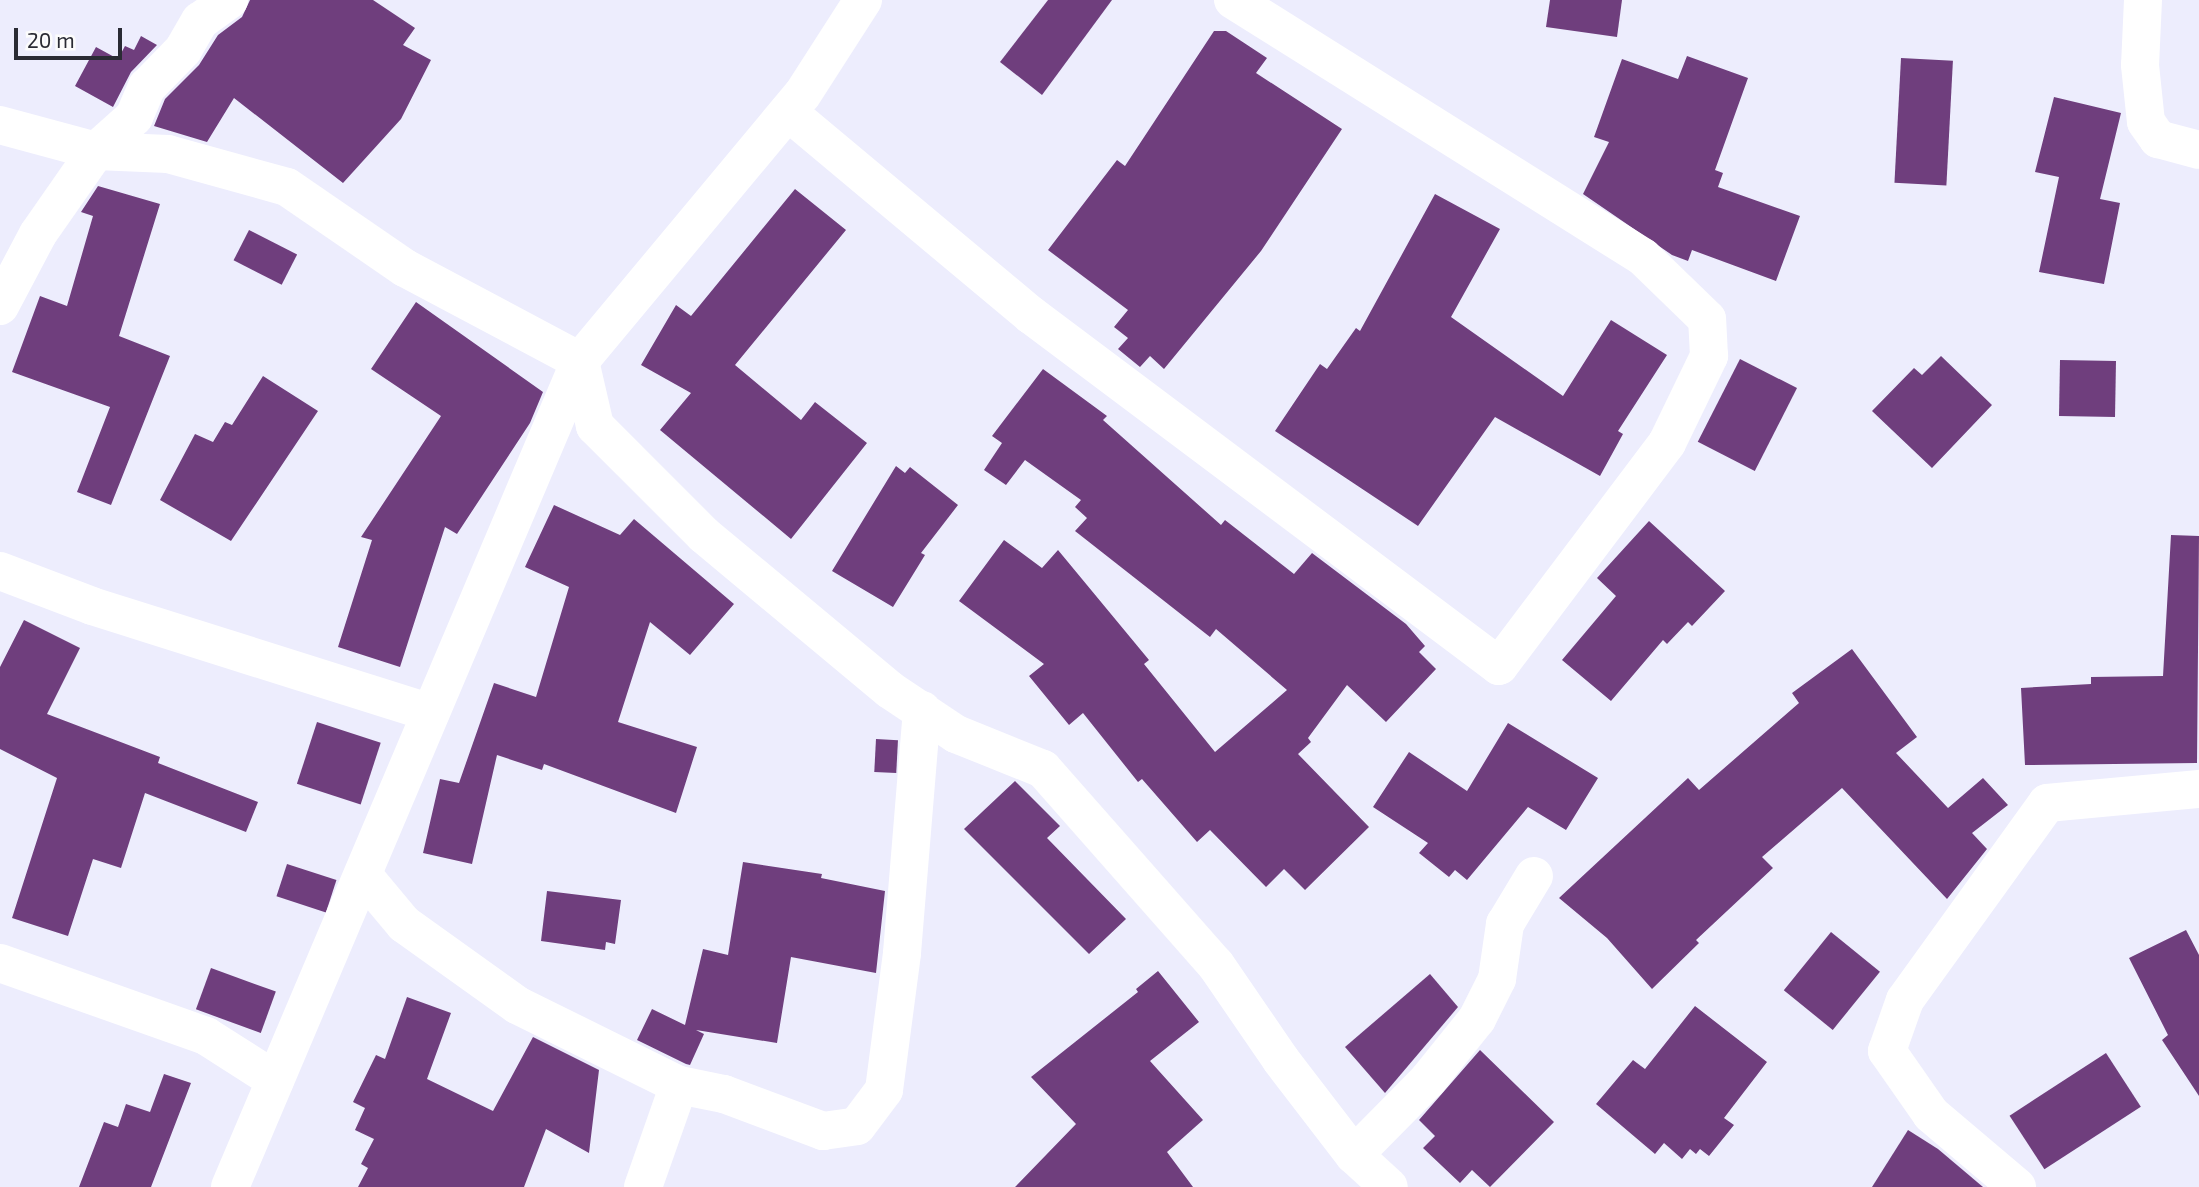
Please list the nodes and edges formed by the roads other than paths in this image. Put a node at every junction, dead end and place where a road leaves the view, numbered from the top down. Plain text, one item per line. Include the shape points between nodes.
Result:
1 (229, 0) edge
2 (863, 0) edge
3 (1233, 0) edge
4 (2143, 0) edge
5 (788, 112) junction
6 (0, 125) edge
7 (2199, 150) edge
8 (96, 151) junction
9 (0, 306) edge
10 (580, 361) junction
11 (0, 570) edge
12 (922, 710) junction
13 (431, 713) junction
14 (2199, 789) edge
15 (363, 875) junction
16 (1534, 876) dead end
17 (0, 963) edge
18 (275, 1080) junction
19 (679, 1085) junction
20 (1354, 1155) junction
21 (230, 1187) edge
22 (643, 1187) edge
23 (1388, 1187) edge
24 (2017, 1187) edge

1 - 8 street via 200,22 183,50 147,87 134,117
2 - 5 street
3 - 5 street via 1643,257 1707,319 1709,356 1667,443 1499,666 1031,315
4 - 7 street via 2140,65 2146,122 2158,139
5 - 10 street
6 - 8 street
8 - 9 street via 38,234
8 - 10 street via 168,154 287,187 405,268
10 - 12 street via 595,426 704,535 890,690
10 - 13 street
11 - 13 street via 92,606
12 - 19 street via 902,953 884,1090 857,1126 823,1131 724,1094
12 - 20 street via 956,734 1044,769 1216,965
13 - 15 street
14 - 24 street via 2047,803 1905,1000 1887,1051 1931,1114
15 - 18 street
15 - 19 street via 404,924 517,1005
16 - 20 street via 1505,924 1497,979 1477,1019 1428,1080
17 - 18 street via 206,1036
18 - 21 street
19 - 22 street
20 - 23 street

